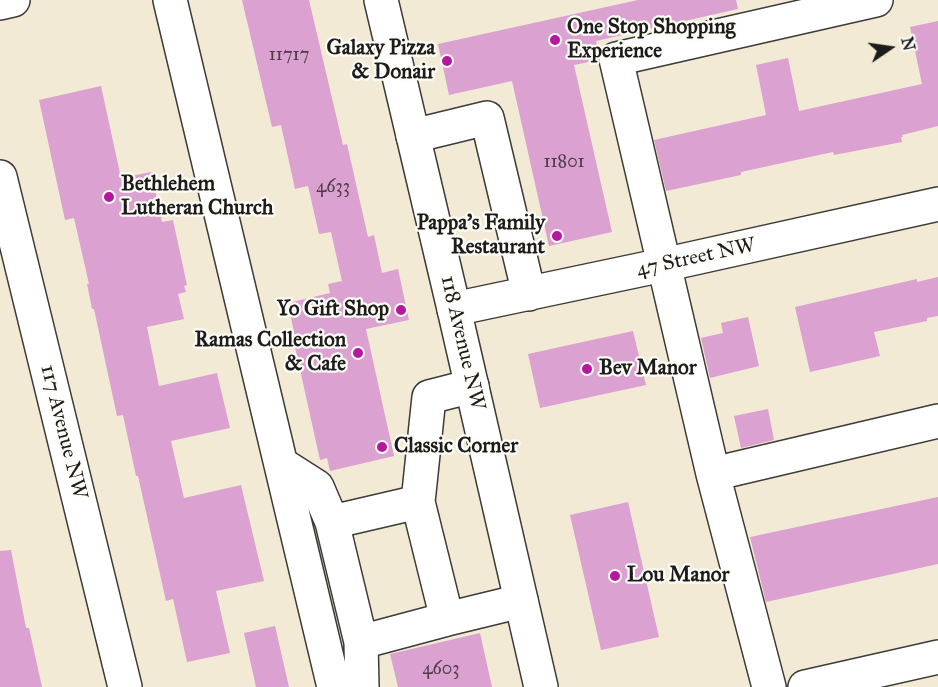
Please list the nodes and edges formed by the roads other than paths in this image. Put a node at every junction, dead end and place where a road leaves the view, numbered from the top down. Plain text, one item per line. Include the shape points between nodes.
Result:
1 (13, 0) edge
2 (170, 0) edge
3 (876, 0) edge
4 (385, 1) edge
5 (0, 3) edge
6 (413, 136) junction
7 (0, 177) edge
8 (938, 204) edge
9 (663, 265) junction
10 (529, 294) junction
11 (454, 309) junction
12 (472, 387) junction
13 (938, 421) edge
14 (281, 464) junction
15 (713, 474) junction
16 (418, 502) junction
17 (332, 522) junction
18 (521, 601) junction
19 (447, 619) junction
20 (361, 642) junction
21 (938, 657) edge
22 (125, 687) edge
23 (334, 687) edge
24 (362, 687) edge
25 (541, 687) edge
26 (768, 687) edge
27 (805, 687) edge

1 - 5 street
2 - 14 street
3 - 9 street via 616,59
4 - 6 street, 118 Avenue NW
6 - 10 street via 487,118
6 - 11 street, 118 Avenue NW
7 - 22 street, 117 Avenue NW
8 - 9 street, 47 Street NW
9 - 10 street, 47 Street NW
9 - 15 street
10 - 11 street, 47 Street NW
11 - 12 street, 118 Avenue NW
12 - 16 street via 429,397
12 - 18 street, 118 Avenue NW
13 - 15 street
14 - 17 street via 317,487
14 - 23 street
15 - 26 street
16 - 17 street
16 - 19 street
17 - 20 street
18 - 19 street
18 - 25 street, 118 Avenue NW
19 - 20 street
20 - 24 street
21 - 27 street

